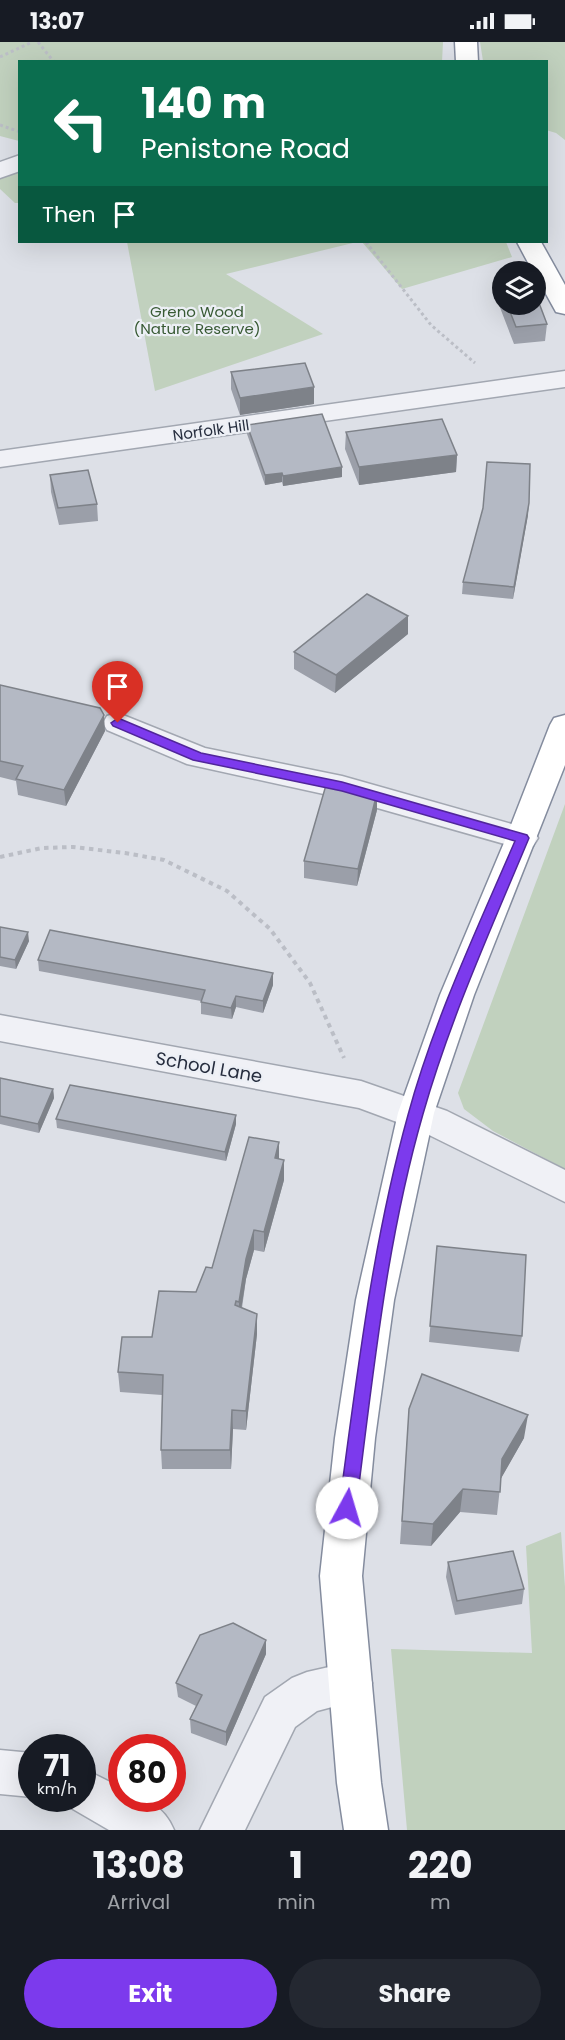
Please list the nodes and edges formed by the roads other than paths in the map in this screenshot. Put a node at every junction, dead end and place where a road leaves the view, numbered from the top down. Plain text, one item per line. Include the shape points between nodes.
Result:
1 (466, 42) edge
2 (467, 60) edge
3 (18, 163) edge
4 (0, 171) edge
5 (530, 243) edge
6 (565, 308) edge
7 (565, 379) edge
8 (0, 459) edge
9 (118, 723) dead end
10 (565, 725) edge
11 (522, 838) junction
12 (0, 1028) edge
13 (416, 1113) junction
14 (565, 1186) edge
15 (351, 1683) junction
16 (0, 1772) edge
17 (18, 1774) edge
18 (96, 1798) edge
19 (152, 1830) edge
20 (222, 1830) edge
21 (366, 1830) edge

1 - 2 highway
3 - 4 street
5 - 6 highway
7 - 8 street, Norfolk Hill
9 - 11 street via 198,757 342,787
10 - 11 highway
11 - 13 highway via 456,995
12 - 13 street, School Lane via 361,1095
13 - 14 street, School Lane
13 - 15 highway via 375,1300 350,1485 341,1576
15 - 20 street via 307,1693 280,1712
15 - 21 highway
16 - 17 street
18 - 19 street

